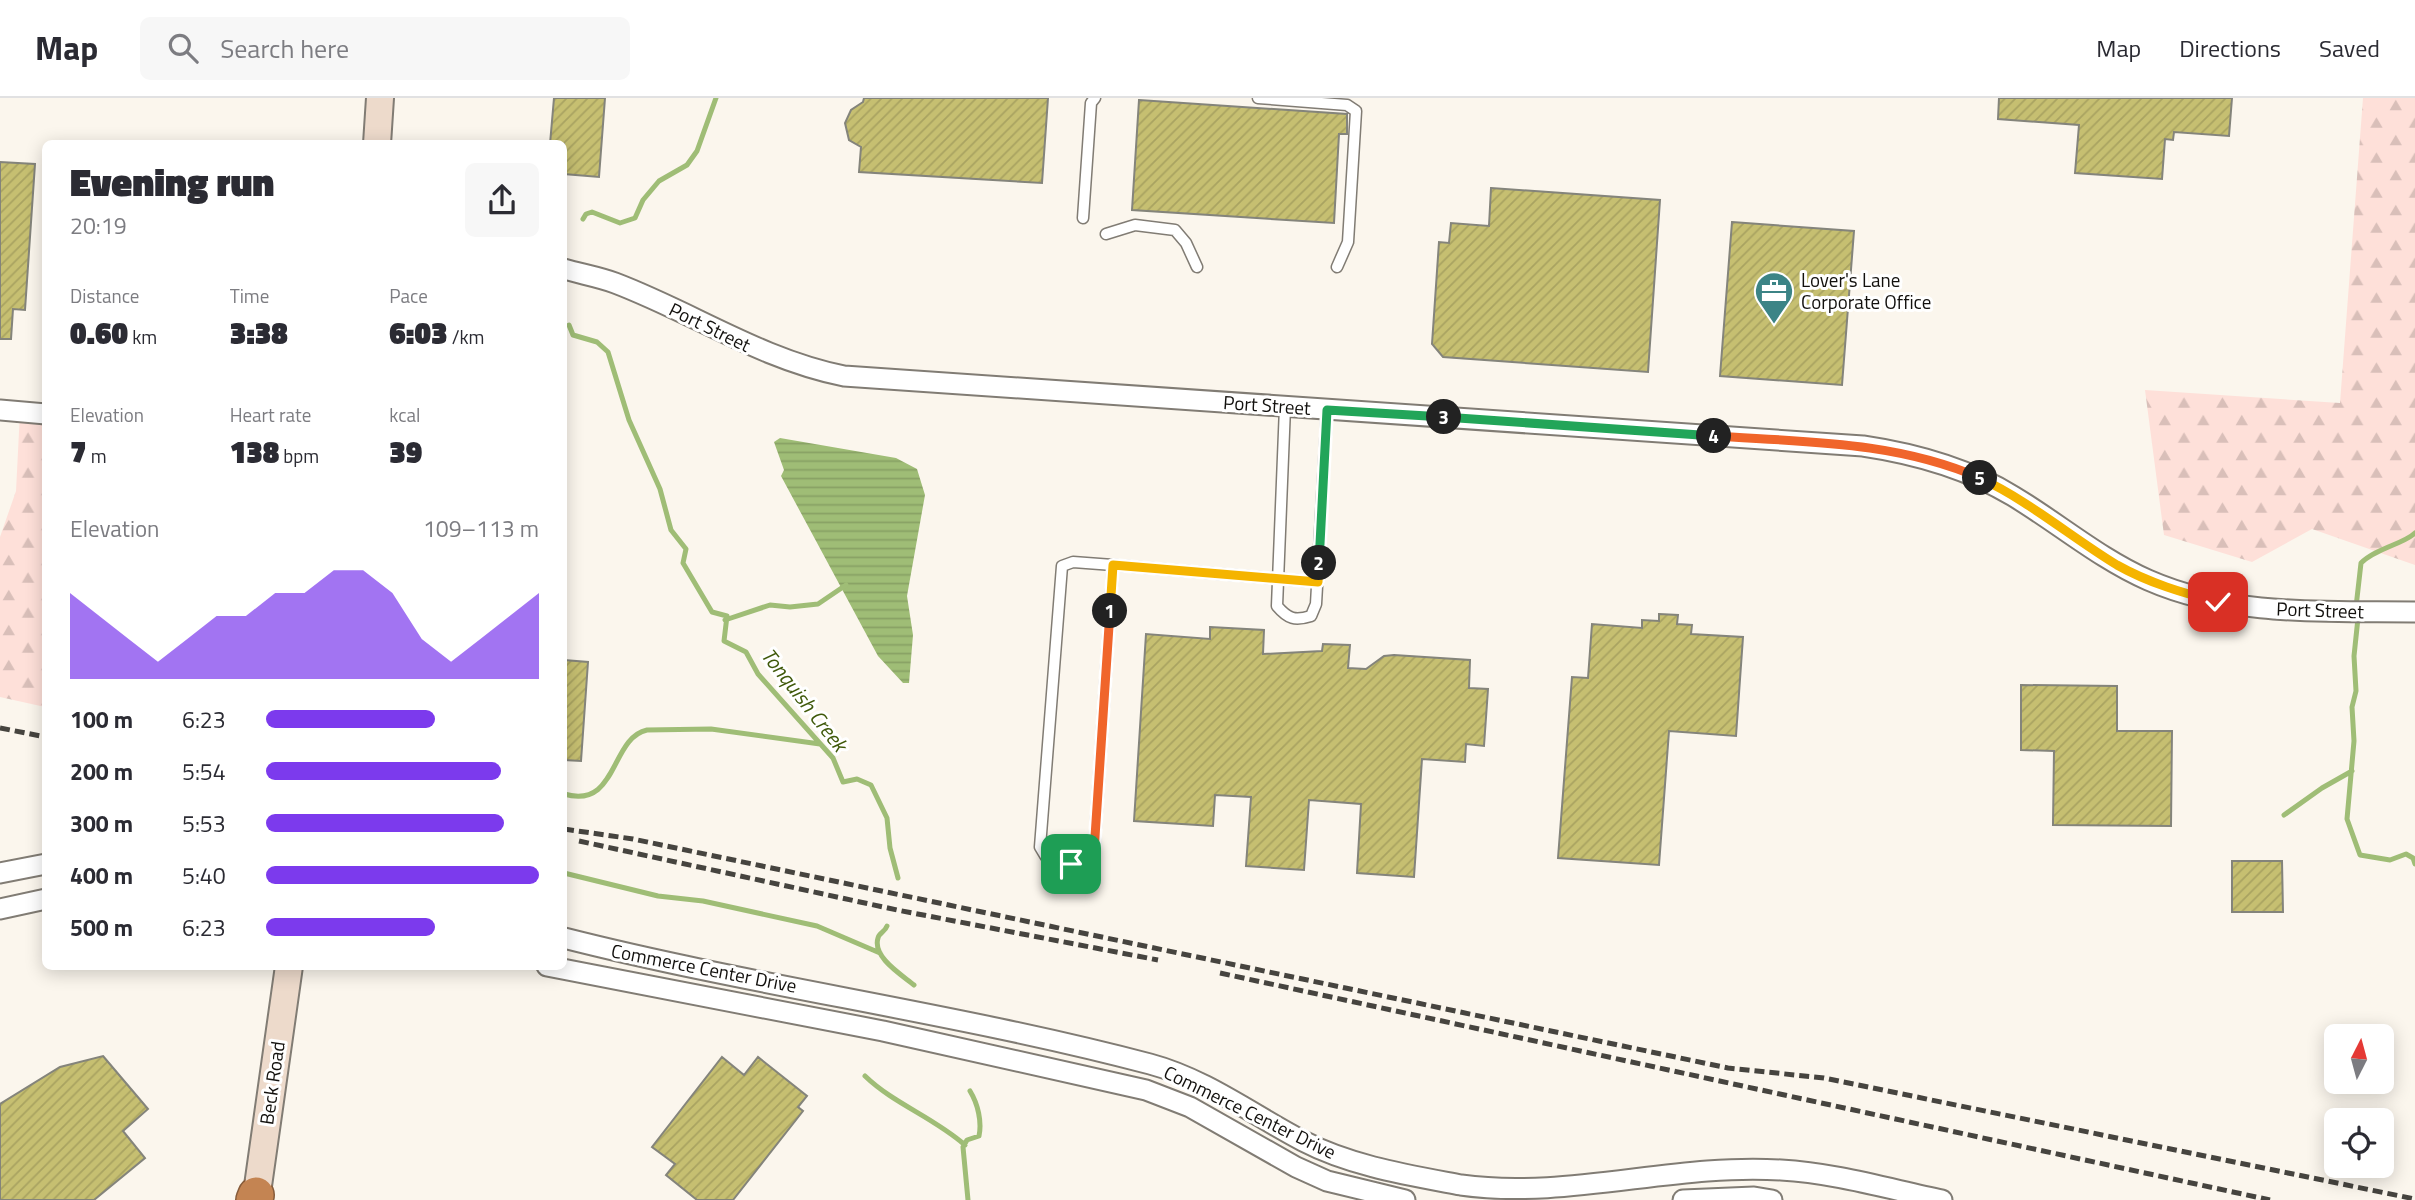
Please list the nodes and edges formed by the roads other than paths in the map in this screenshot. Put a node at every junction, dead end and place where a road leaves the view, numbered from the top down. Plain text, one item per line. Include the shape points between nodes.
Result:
1 (380, 98) edge
2 (1095, 98) edge
3 (1258, 98) edge
4 (377, 140) edge
5 (1083, 218) dead end
6 (1106, 234) dead end
7 (1197, 267) dead end
8 (1337, 267) dead end
9 (567, 270) edge
10 (1285, 407) junction
11 (0, 410) edge
12 (1327, 410) junction
13 (42, 414) edge
14 (1113, 565) junction
15 (1279, 578) junction
16 (1318, 582) junction
17 (2415, 612) edge
18 (42, 865) edge
19 (0, 873) edge
20 (42, 900) edge
21 (0, 909) edge
22 (567, 939) edge
23 (288, 970) edge
24 (567, 970) edge
25 (889, 1004) junction
26 (883, 1031) junction
27 (255, 1198) edge
28 (1405, 1200) edge
29 (1683, 1200) edge
30 (1772, 1200) edge
31 (1942, 1200) edge

1 - 4 main road
2 - 5 lane
3 - 8 lane via 1347,105 1356,111 1348,242
6 - 7 lane via 1135,225 1175,230
9 - 10 street, Port Street via 613,282 778,359 822,372
10 - 12 street, Port Street
10 - 15 lane
11 - 13 street
12 - 16 lane
12 - 17 street, Port Street via 1898,451 1989,483 2118,565 2178,592 2256,608
14 - 14 lane via 1094,852 1090,861 1071,864 1046,857 1040,847 1062,566 1073,562
14 - 15 lane
15 - 16 lane
15 - 16 lane via 1277,606 1287,617 1298,620 1311,616
18 - 19 street
20 - 21 street
22 - 25 street, Commerce Center Drive
23 - 27 main road, Beck Road
24 - 26 street, Commerce Center Drive
25 - 26 street
25 - 31 street, Commerce Center Drive via 1154,1065 1212,1089 1330,1154 1463,1185 1532,1191 1685,1174 1780,1170
26 - 28 street, Commerce Center Drive via 1146,1090 1190,1107 1327,1181
29 - 30 street

